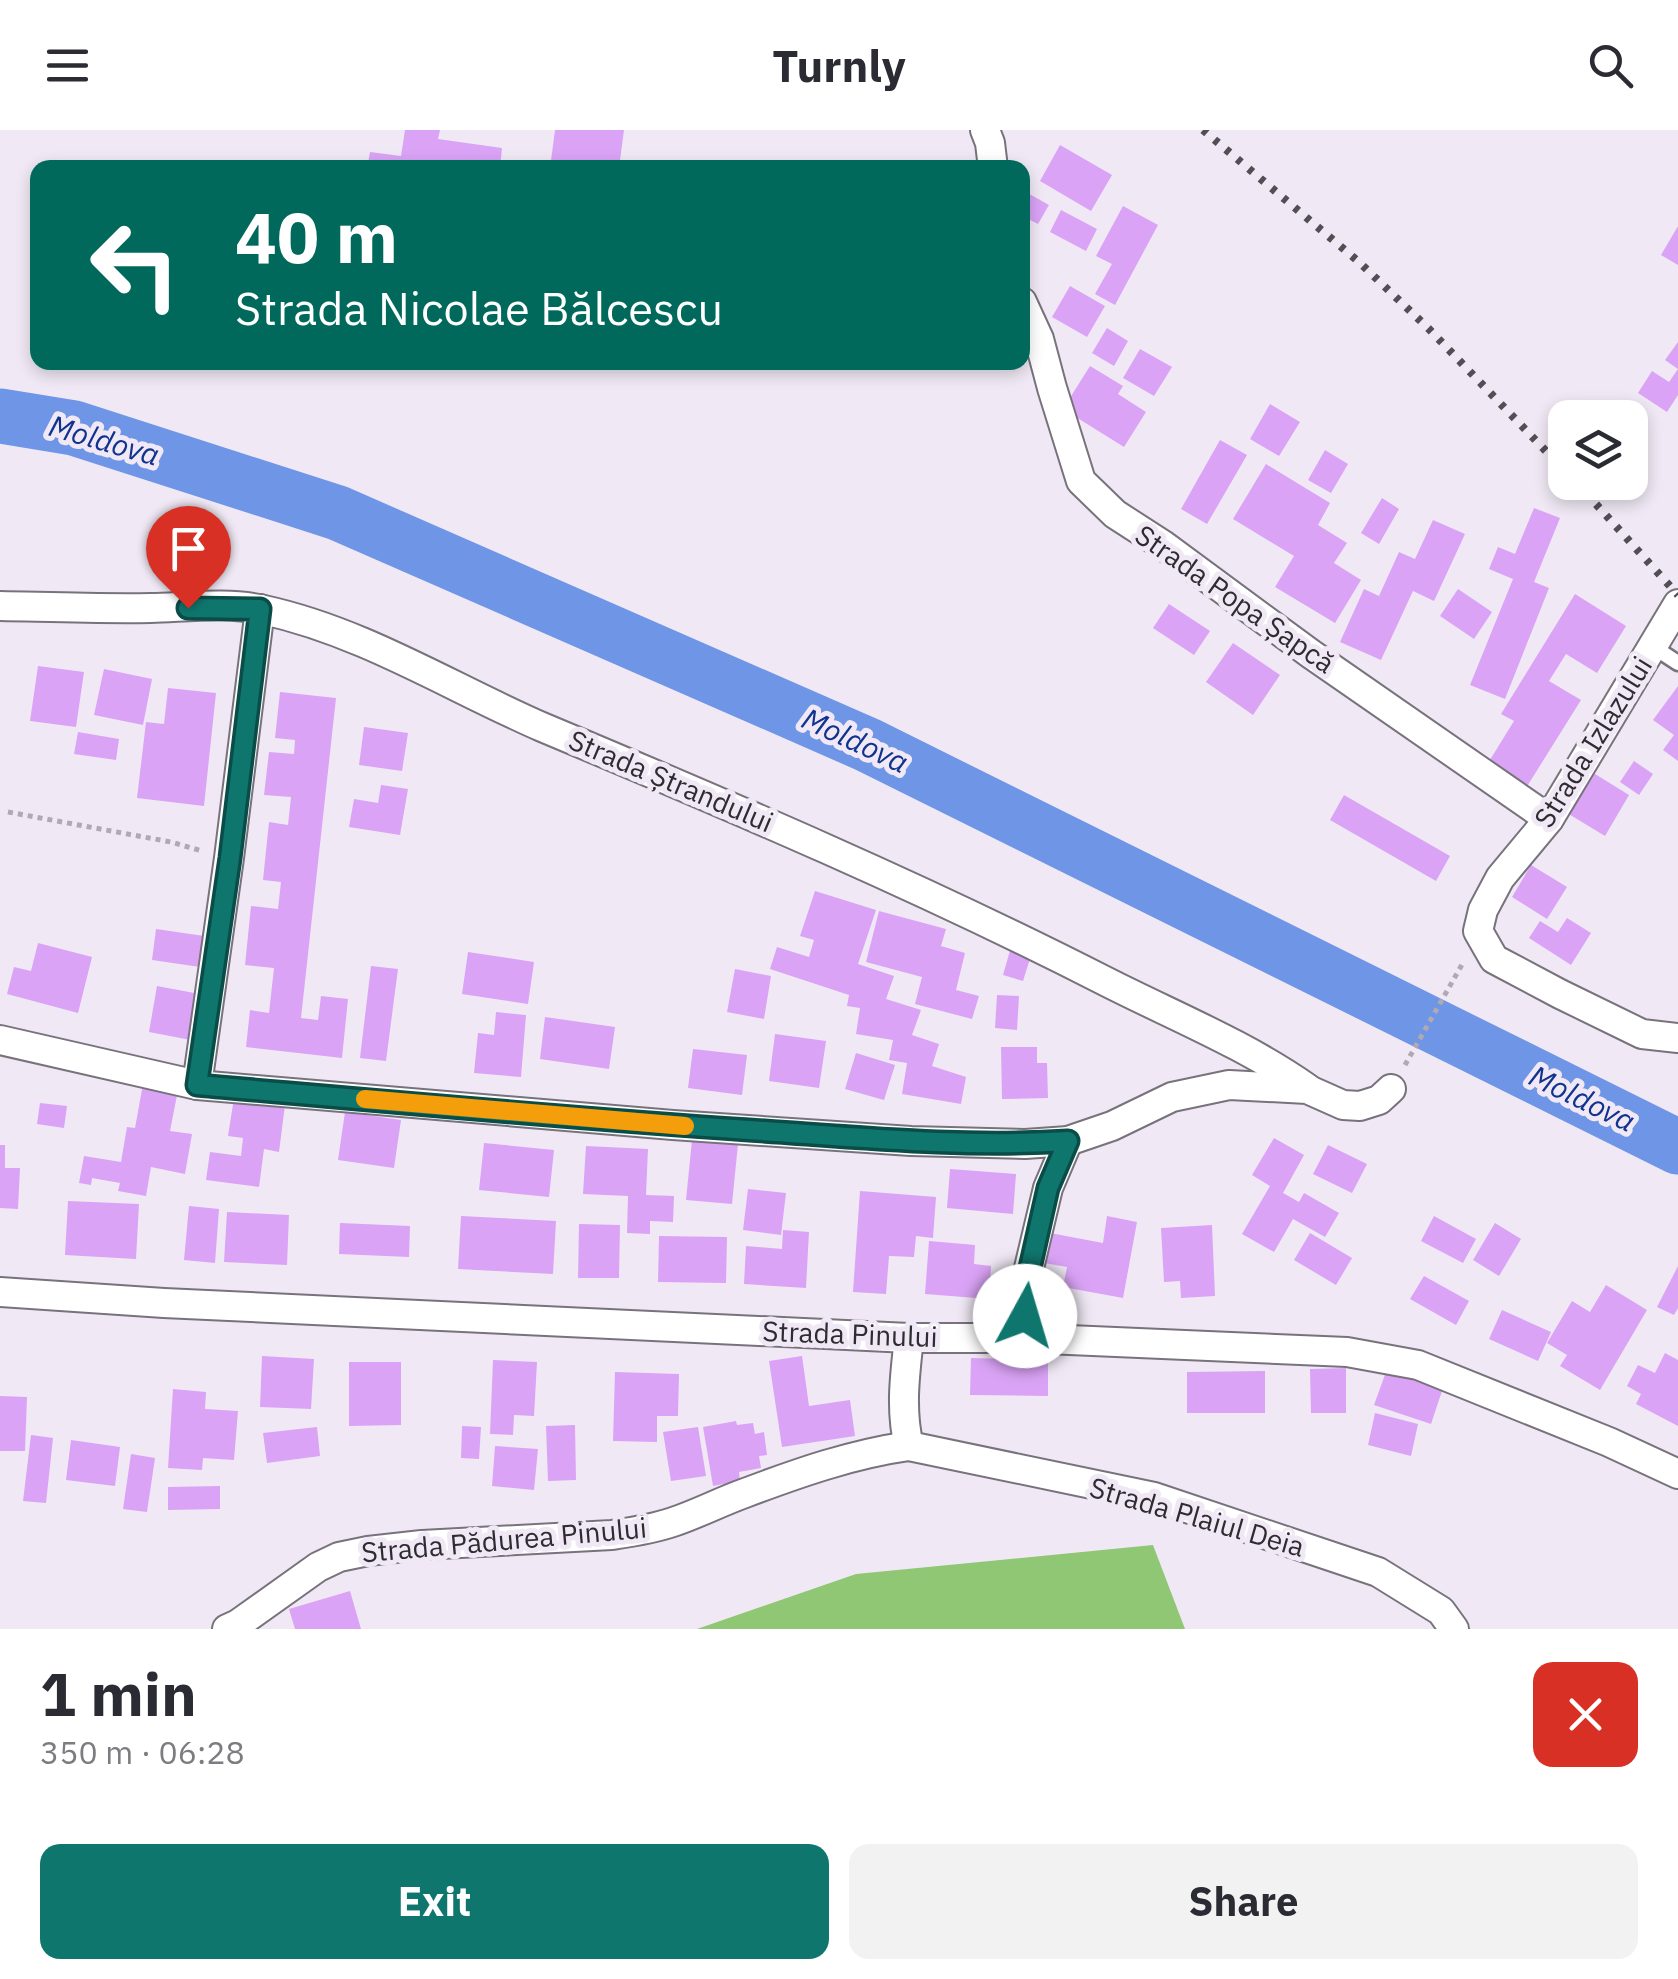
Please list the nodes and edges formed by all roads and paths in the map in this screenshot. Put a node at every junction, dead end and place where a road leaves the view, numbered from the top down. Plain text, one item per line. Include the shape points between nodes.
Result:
1 (985, 130) edge
2 (992, 160) edge
3 (1030, 319) edge
4 (1678, 604) edge
5 (0, 606) edge
6 (260, 609) junction
7 (1652, 646) junction
8 (1678, 663) edge
9 (8, 812) dead end
10 (1549, 819) junction
11 (230, 858) junction
12 (1478, 931) junction
13 (1678, 1038) edge
14 (0, 1040) edge
15 (197, 1085) junction
16 (1308, 1088) junction
17 (1391, 1089) joint
18 (1068, 1141) junction
19 (0, 1292) edge
20 (909, 1338) junction
21 (1023, 1338) junction
22 (909, 1446) junction
23 (1678, 1474) edge
24 (227, 1629) edge
25 (1454, 1629) edge

1 - 2 street
3 - 10 street, Strada Popa Șapcă via 1081,481 1114,514
4 - 7 street, Strada Izlazului
5 - 6 street, Strada Ștrandului
6 - 11 street
6 - 16 street, Strada Ștrandului via 398,656 499,708 838,852 1067,961
7 - 8 lane
7 - 10 street, Strada Izlazului
9 - 11 path
10 - 12 street, Strada Izlazului via 1500,878
11 - 15 street
12 - 13 street via 1494,959 1510,968 1642,1034
12 - 17 path
14 - 15 street
15 - 18 street via 673,1126 892,1140
16 - 17 street via 1360,1106
16 - 18 street via 1229,1085 1172,1097
18 - 21 street via 1037,1236
19 - 20 street, Strada Pinului
20 - 21 street, Strada Pinului
20 - 22 street via 903,1396
21 - 23 street, Strada Pinului via 1347,1352 1418,1365
22 - 24 street, Strada Pădurea Pinului via 816,1467 636,1531 340,1557
22 - 25 street, Strada Plaiul Deia via 1154,1498 1378,1572 1441,1610

